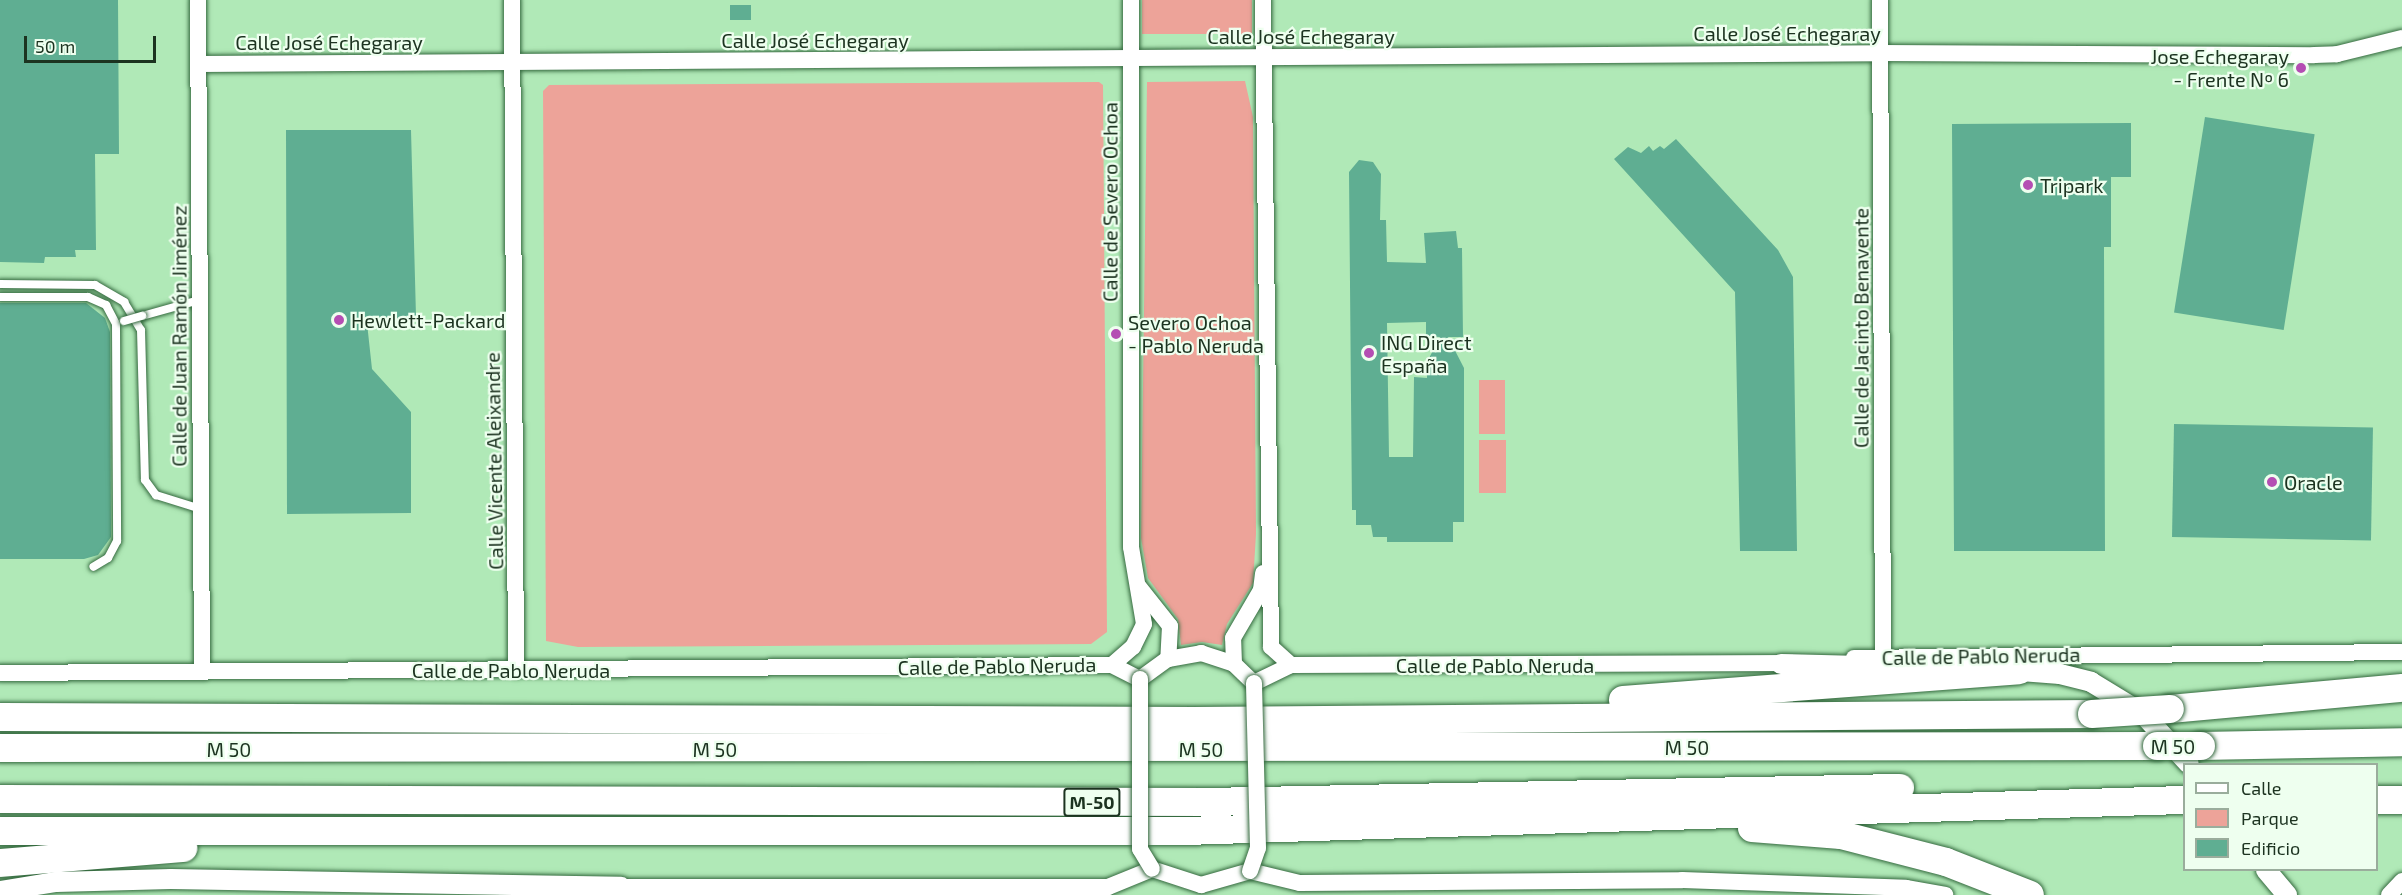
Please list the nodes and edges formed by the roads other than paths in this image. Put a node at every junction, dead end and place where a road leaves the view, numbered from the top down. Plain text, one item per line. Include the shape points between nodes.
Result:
1 (198, 0) edge
2 (512, 0) edge
3 (1131, 0) edge
4 (1263, 0) edge
5 (1880, 0) edge
6 (2402, 38) edge
7 (1881, 53) junction
8 (1263, 56) junction
9 (1132, 58) junction
10 (512, 62) junction
11 (199, 64) junction
12 (0, 284) edge
13 (0, 297) edge
14 (199, 300) junction
15 (120, 322) junction
16 (201, 508) junction
17 (1267, 542) junction
18 (93, 567) dead end
19 (1137, 584) junction
20 (2402, 652) edge
21 (1883, 656) junction
22 (1168, 659) junction
23 (1234, 664) junction
24 (1781, 664) junction
25 (1112, 665) junction
26 (1291, 665) junction
27 (516, 670) junction
28 (2019, 670) junction
29 (202, 671) junction
30 (0, 673) edge
31 (1140, 679) junction
32 (1254, 683) junction
33 (2402, 688) edge
34 (0, 717) edge
35 (1360, 719) junction
36 (2402, 742) edge
37 (0, 748) edge
38 (2195, 755) edge
39 (2183, 787) edge
40 (2378, 787) edge
41 (2402, 787) edge
42 (0, 799) edge
43 (2183, 800) edge
44 (2378, 800) edge
45 (2402, 800) edge
46 (1273, 829) junction
47 (0, 831) edge
48 (549, 832) junction
49 (0, 863) edge
50 (1152, 869) junction
51 (1250, 871) junction
52 (2267, 871) edge
53 (2402, 881) edge
54 (1692, 882) junction
55 (621, 887) junction
56 (0, 891) edge
57 (506, 895) edge
58 (1744, 895) edge
59 (1945, 895) edge
60 (2030, 895) edge
61 (2287, 895) edge
62 (2389, 895) edge

1 - 11 street, Calle de Juan Ramón Jiménez
2 - 10 street, Calle Vicente Aleixandre
3 - 9 street, Calle de Severo Ochoa
4 - 8 street
5 - 7 street, Calle de Jacinto Benavente
6 - 7 street, Calle José Echegaray via 2337,54
7 - 8 street, Calle José Echegaray
7 - 21 street, Calle de Jacinto Benavente
8 - 9 street, Calle José Echegaray
8 - 17 street
9 - 10 street, Calle José Echegaray
9 - 19 street, Calle de Severo Ochoa via 1131,547
10 - 11 street, Calle José Echegaray
10 - 27 street, Calle Vicente Aleixandre
11 - 14 street, Calle de Juan Ramón Jiménez
12 - 16 lane via 95,285 124,302 141,330 145,480 156,495
13 - 15 lane via 88,297 106,305
14 - 15 lane, bridge
14 - 16 street, Calle de Juan Ramón Jiménez
15 - 18 lane via 117,541 108,558
16 - 29 street, Calle de Juan Ramón Jiménez
17 - 23 street via 1261,590 1233,638
17 - 26 street via 1271,647
19 - 22 street, Calle de Severo Ochoa via 1170,626
19 - 25 street, Calle de Severo Ochoa via 1144,624 1133,647
20 - 21 street, Calle de Pablo Neruda
21 - 24 street, Calle de Pablo Neruda
22 - 23 street via 1201,652
22 - 31 street
23 - 32 street
24 - 26 street, Calle de Pablo Neruda
24 - 28 street
25 - 27 street, Calle de Pablo Neruda
25 - 31 street, Calle de Pablo Neruda
26 - 32 street, Calle de Pablo Neruda
27 - 29 street, Calle de Pablo Neruda
28 - 35 highway
28 - 38 street via 2091,682 2142,713
29 - 30 street, Calle de Pablo Neruda
31 - 50 street, bridge via 1140,849
32 - 51 street, bridge via 1258,848
33 - 35 highway, bridge via 2092,714
34 - 35 highway
36 - 38 highway, M 50
37 - 38 highway, M 50, bridge via 2157,746
39 - 42 highway, M-50 via 1740,788 1207,802
40 - 41 highway
43 - 46 highway via 1691,812
44 - 45 highway
46 - 48 highway
46 - 60 highway via 1440,834 1769,827 1841,835 1946,862
47 - 48 highway
48 - 49 highway via 314,848 214,846
50 - 51 street via 1201,885
50 - 55 street via 1108,887
51 - 54 street via 1300,883
52 - 61 street
53 - 62 street
54 - 58 street
54 - 59 street via 1906,888
55 - 56 street via 171,879 56,882
55 - 57 street

